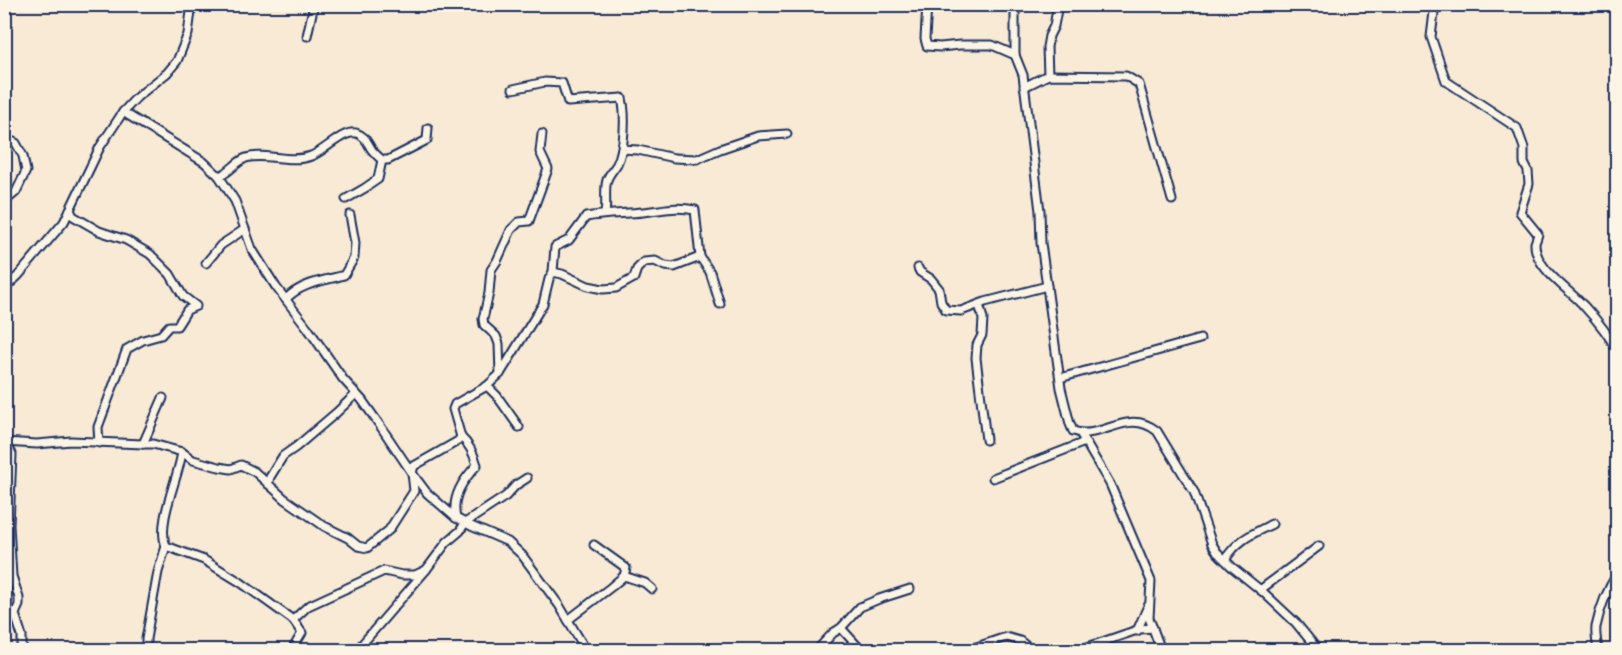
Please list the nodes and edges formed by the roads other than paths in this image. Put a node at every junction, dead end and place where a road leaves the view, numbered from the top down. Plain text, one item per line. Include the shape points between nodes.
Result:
1 (192, 4) edge
2 (314, 4) edge
3 (927, 4) edge
4 (1017, 4) edge
5 (1058, 4) edge
6 (1435, 4) edge
7 (307, 36) dead end
8 (1015, 55) junction
9 (1048, 75) junction
10 (1024, 87) junction
11 (513, 89) dead end
12 (123, 112) junction
13 (428, 128) dead end
14 (542, 134) dead end
15 (787, 134) dead end
16 (4, 138) edge
17 (622, 149) junction
18 (382, 160) junction
19 (219, 176) junction
20 (346, 199) dead end
21 (1172, 200) dead end
22 (4, 202) edge
23 (70, 210) junction
24 (605, 213) junction
25 (350, 215) dead end
26 (245, 229) junction
27 (700, 257) junction
28 (206, 263) dead end
29 (918, 268) dead end
30 (553, 272) junction
31 (1047, 286) junction
32 (4, 290) edge
33 (286, 300) junction
34 (720, 304) dead end
35 (979, 304) junction
36 (1200, 339) dead end
37 (1617, 352) edge
38 (500, 374) junction
39 (1060, 378) junction
40 (487, 386) junction
41 (356, 394) junction
42 (163, 398) dead end
43 (519, 427) dead end
44 (1080, 434) junction
45 (461, 437) junction
46 (986, 440) dead end
47 (1085, 442) junction
48 (4, 443) edge
49 (99, 443) junction
50 (143, 444) junction
51 (182, 452) junction
52 (412, 473) junction
53 (527, 478) dead end
54 (993, 478) dead end
55 (268, 484) junction
56 (456, 518) junction
57 (465, 523) junction
58 (1272, 524) dead end
59 (594, 545) dead end
60 (166, 546) junction
61 (1319, 546) dead end
62 (1225, 560) junction
63 (426, 570) junction
64 (1617, 573) edge
65 (624, 576) junction
66 (652, 589) dead end
67 (910, 589) dead end
68 (1260, 590) junction
69 (1150, 601) junction
70 (293, 620) junction
71 (568, 620) junction
72 (841, 628) junction
73 (1153, 628) junction
74 (1137, 631) junction
75 (24, 651) edge
76 (146, 651) edge
77 (292, 651) edge
78 (357, 651) edge
79 (586, 651) edge
80 (818, 651) edge
81 (861, 651) edge
82 (968, 651) edge
83 (1031, 651) edge
84 (1080, 651) edge
85 (1161, 651) edge
86 (1318, 651) edge
87 (1598, 651) edge

1 - 12 street via 188,34 177,61
2 - 7 street
3 - 8 street via 927,46 992,45
4 - 8 street
5 - 9 street via 1047,47
6 - 37 street via 1431,37 1446,81 1516,128 1524,148 1529,184 1520,212 1538,234 1538,256 1546,270 1584,305
8 - 10 street
9 - 10 street
9 - 21 street via 1126,76 1138,84
10 - 31 street
11 - 17 street via 545,82 562,83 568,102 622,98
12 - 19 street via 204,162
12 - 23 street via 100,147
13 - 18 street via 427,140
14 - 38 street via 540,152 548,169 529,221 519,222 511,230 491,270 483,319 499,344
15 - 17 street via 758,136 697,159
16 - 22 street via 16,143 26,171 16,192
17 - 24 street via 606,183
18 - 19 street via 365,138 355,133 346,134 309,157 245,158
18 - 20 street via 378,179
19 - 26 street via 235,201
23 - 32 street via 45,246
23 - 49 street via 73,216 99,231 150,254 170,274 183,296 196,306 187,310 177,326 169,326 161,335 127,350 98,427
24 - 27 street via 680,207 695,210
24 - 30 street via 586,217 569,240 555,247
25 - 33 street via 354,258 345,275 304,286
26 - 28 street via 221,245
26 - 33 street via 252,249
27 - 30 street via 674,267 644,261 634,278 616,288 588,286
27 - 34 street via 710,272
29 - 35 street via 939,290 946,310 961,311
30 - 38 street via 543,304
31 - 35 street
31 - 39 street
33 - 41 street
35 - 46 street via 983,319 976,358
36 - 39 street
38 - 40 street
39 - 44 street via 1070,424
40 - 43 street
40 - 45 street via 455,404
41 - 52 street
41 - 55 street via 283,456
42 - 50 street
44 - 47 street
44 - 62 street via 1131,422 1142,422 1157,431 1194,492 1212,544
45 - 52 street via 414,466
45 - 56 street via 477,465 456,496
47 - 54 street
47 - 69 street via 1110,484 1151,581
48 - 49 street
48 - 75 street via 12,454 10,545 12,576 19,598 15,614
49 - 50 street
50 - 51 street
51 - 55 street via 193,460 219,467 231,469 241,465
51 - 60 street via 164,527
52 - 55 street via 414,491 389,530 367,548 324,525
52 - 56 street via 427,493
53 - 57 street
56 - 57 street
57 - 63 street
57 - 71 street via 508,542 522,555
58 - 62 street via 1232,548
59 - 65 street via 626,568
60 - 70 street via 204,560
60 - 76 street
61 - 68 street
62 - 68 street
63 - 70 street via 415,575 384,571 308,606
63 - 78 street
64 - 87 street via 1596,627
65 - 66 street
65 - 71 street
67 - 72 street via 860,607
68 - 86 street via 1296,623
69 - 73 street
69 - 74 street
70 - 77 street via 302,633
71 - 79 street
72 - 80 street
72 - 81 street
73 - 74 street
73 - 85 street
74 - 84 street
82 - 83 street via 1006,637 1020,641

